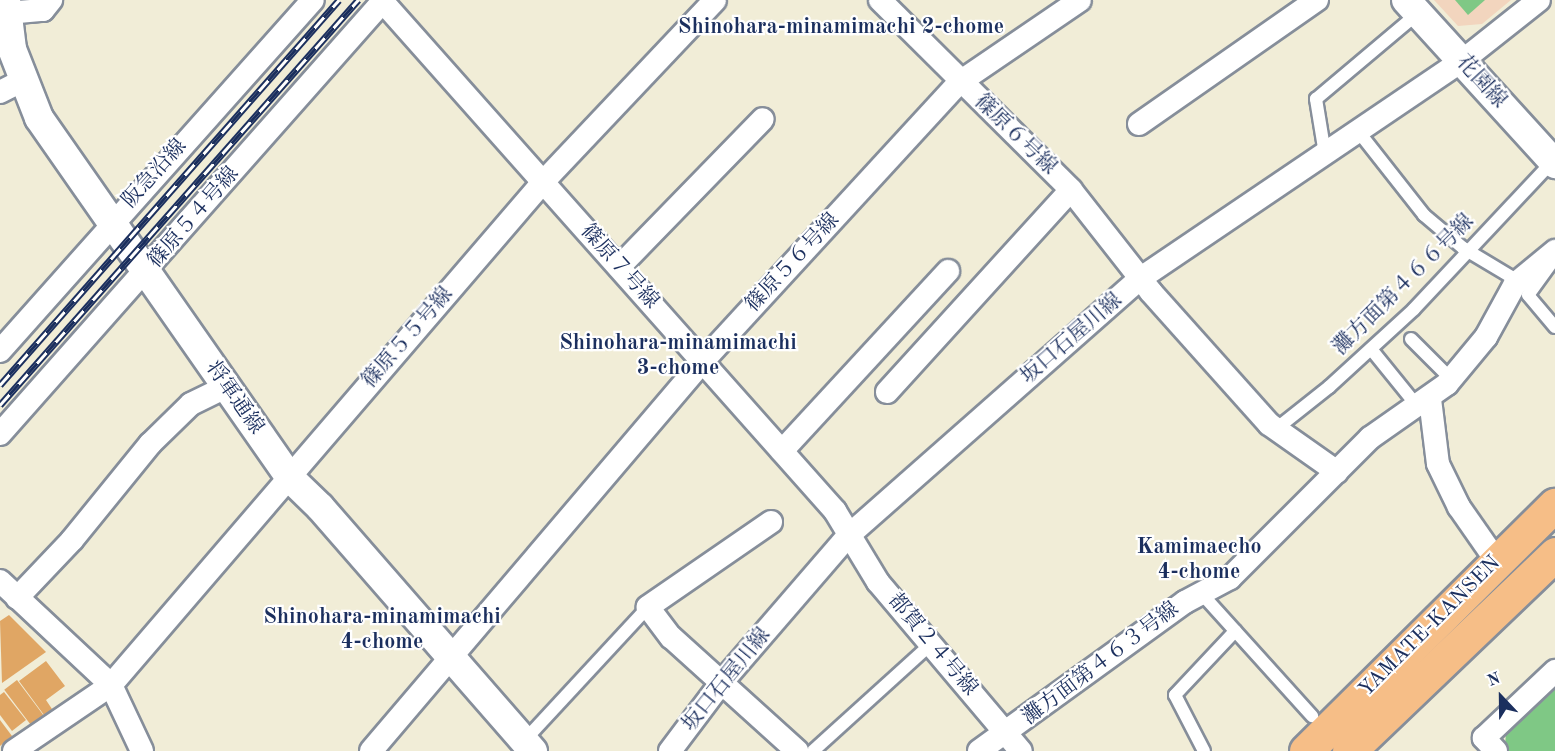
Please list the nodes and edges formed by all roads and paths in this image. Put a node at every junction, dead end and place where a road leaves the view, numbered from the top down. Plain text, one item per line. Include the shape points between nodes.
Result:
1 (51, 0) edge
2 (313, 0) edge
3 (715, 0) edge
4 (880, 0) edge
5 (1080, 0) edge
6 (1317, 0) edge
7 (1539, 0) edge
8 (383, 1) edge
9 (1412, 6) edge
10 (6, 7) edge
11 (1462, 62) junction
12 (960, 82) junction
13 (12, 86) edge
14 (763, 119) dead end
15 (1139, 124) dead end
16 (1358, 131) junction
17 (1325, 154) junction
18 (1554, 162) edge
19 (543, 182) junction
20 (1071, 190) junction
21 (112, 222) junction
22 (1467, 250) junction
23 (1555, 251) edge
24 (1555, 259) edge
25 (619, 267) junction
26 (948, 271) dead end
27 (147, 272) junction
28 (1141, 278) junction
29 (1518, 281) junction
30 (1555, 327) edge
31 (1411, 339) dead end
32 (1371, 349) junction
33 (0, 351) edge
34 (703, 361) junction
35 (1451, 379) junction
36 (226, 387) junction
37 (887, 392) dead end
38 (1424, 403) junction
39 (1276, 429) junction
40 (0, 434) edge
41 (782, 451) junction
42 (1337, 472) junction
43 (289, 477) junction
44 (1555, 505) edge
45 (771, 522) dead end
46 (848, 536) junction
47 (1553, 559) edge
48 (1496, 560) junction
49 (0, 581) edge
50 (1201, 593) junction
51 (17, 598) junction
52 (648, 607) junction
53 (1235, 631) junction
54 (930, 645) junction
55 (450, 659) junction
56 (1555, 671) edge
57 (721, 683) junction
58 (111, 685) junction
59 (1312, 716) dead end
60 (1014, 742) edge
61 (528, 746) edge
62 (785, 747) edge
63 (14, 751) edge
64 (142, 751) edge
65 (371, 751) edge
66 (670, 751) edge
67 (813, 751) edge
68 (979, 751) edge
69 (1204, 751) edge
70 (1306, 751) edge
71 (1349, 751) edge
72 (1496, 751) edge

1 - 10 street via 43,10
2 - 21 street, 阪急沿線
3 - 19 street, 篠原５５号線
4 - 12 street, 篠原６号線
5 - 12 street, 篠原５６号線
6 - 15 street
7 - 11 street, 坂口石屋川線
8 - 19 street, 篠原７号線
8 - 27 street, 篠原５４号線
9 - 11 street, 花園線
9 - 17 lane via 1316,99
10 - 13 street, 将軍通線
11 - 16 street, 坂口石屋川線
11 - 18 street, 花園線
12 - 20 street, 篠原６号線
12 - 34 street, 篠原５６号線
13 - 21 street, 将軍通線
14 - 25 street
16 - 17 street, 坂口石屋川線
16 - 22 lane via 1424,215
17 - 28 street, 坂口石屋川線
18 - 22 lane, 灘方面第４６６号線
19 - 25 street, 篠原７号線
19 - 43 street, 篠原５５号線
20 - 28 street, 篠原６号線
20 - 37 street
21 - 27 street, 将軍通線
21 - 33 street, 阪急沿線
22 - 29 lane
22 - 32 lane, 灘方面第４６６号線 via 1414,309
23 - 29 street, 灘方面第４６３号線
24 - 30 lane via 1528,295
25 - 34 street, 篠原７号線
26 - 41 street
27 - 36 street, 将軍通線
27 - 40 street, 篠原５４号線
28 - 39 street, 篠原６号線
28 - 46 street, 坂口石屋川線
29 - 35 street, 灘方面第４６３号線 via 1486,337
31 - 35 lane
32 - 38 lane
32 - 39 lane, 灘方面第４６６号線
34 - 41 street, 篠原７号線
34 - 55 street, 篠原５６号線
35 - 38 street, 灘方面第４６３号線
36 - 43 street, 将軍通線
36 - 51 street via 191,404 150,444 72,540
38 - 42 street, 灘方面第４６３号線 via 1370,438
38 - 48 street via 1438,464 1459,507
39 - 42 street, 篠原６号線
41 - 46 street, 篠原７号線 via 835,512
42 - 50 street, 灘方面第４６３号線 via 1230,578
43 - 55 street, 将軍通線 via 320,507
43 - 58 street, 篠原５５号線
44 - 48 main road, YAMATE-KANSEN
45 - 52 street
46 - 54 street, 都賀２４号線 via 878,582
46 - 57 street, 坂口石屋川線
47 - 71 main road, YAMATE-KANSEN
48 - 70 main road, YAMATE-KANSEN
49 - 51 street
50 - 53 lane
50 - 60 street, 灘方面第４６３号線
51 - 58 street
52 - 57 street via 671,637
52 - 61 lane
53 - 59 lane
53 - 69 lane via 1175,695
54 - 60 street, 都賀２４号線
54 - 67 lane
55 - 61 street, 将軍通線
55 - 65 street, 篠原５６号線
56 - 72 street via 1484,738
57 - 62 street
57 - 66 street, 坂口石屋川線
58 - 63 street, 篠原５５号線
58 - 64 street
60 - 68 street, 灘方面第４６３号線

